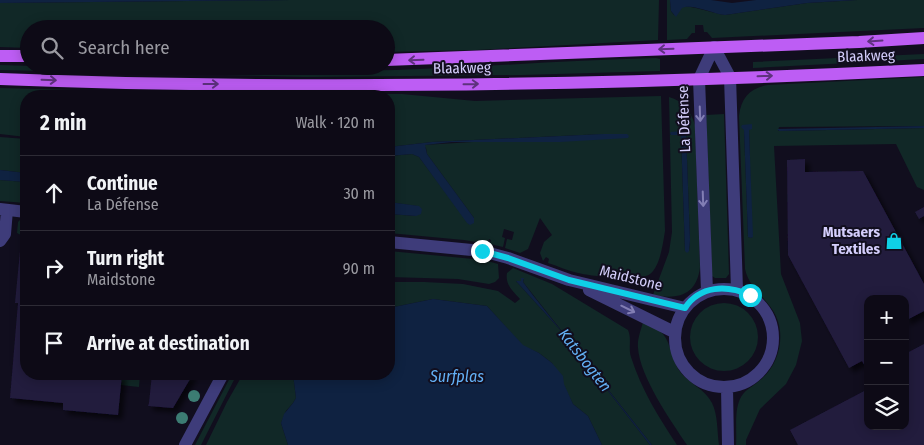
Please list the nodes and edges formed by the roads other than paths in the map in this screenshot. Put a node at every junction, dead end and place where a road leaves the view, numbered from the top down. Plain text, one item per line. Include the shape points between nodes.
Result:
1 (924, 38) edge
2 (714, 47) junction
3 (0, 56) edge
4 (20, 56) edge
5 (395, 60) edge
6 (924, 70) edge
7 (730, 77) junction
8 (0, 79) edge
9 (698, 79) junction
10 (4, 209) edge
11 (20, 211) edge
12 (0, 241) edge
13 (395, 243) edge
14 (569, 280) junction
15 (737, 290) junction
16 (707, 291) junction
17 (685, 308) junction
18 (674, 332) junction
19 (220, 380) edge
20 (727, 387) junction
21 (185, 445) edge
22 (728, 445) edge

1 -> 2 main road, Blaakweg
2 -> 5 main road, Blaakweg
2 - 7 street
2 - 9 street, La Défense
3 - 4 main road
7 -> 6 main road, Blaakweg
7 - 9 main road, Blaakweg
7 - 15 street
8 -> 9 main road, Blaakweg via 422,86
9 -> 16 street, La Défense
10 - 11 street
10 - 12 street via 5,234
13 - 14 street, Maidstone via 482,251
14 - 17 street, Maidstone
14 -> 18 street, Maidstone
15 - 16 street
15 - 20 street via 750,295 768,315 773,342 770,356 753,378
16 - 17 street via 696,296
17 - 18 street
18 - 20 street via 676,350 694,378 710,385
19 - 21 street
20 - 22 street

